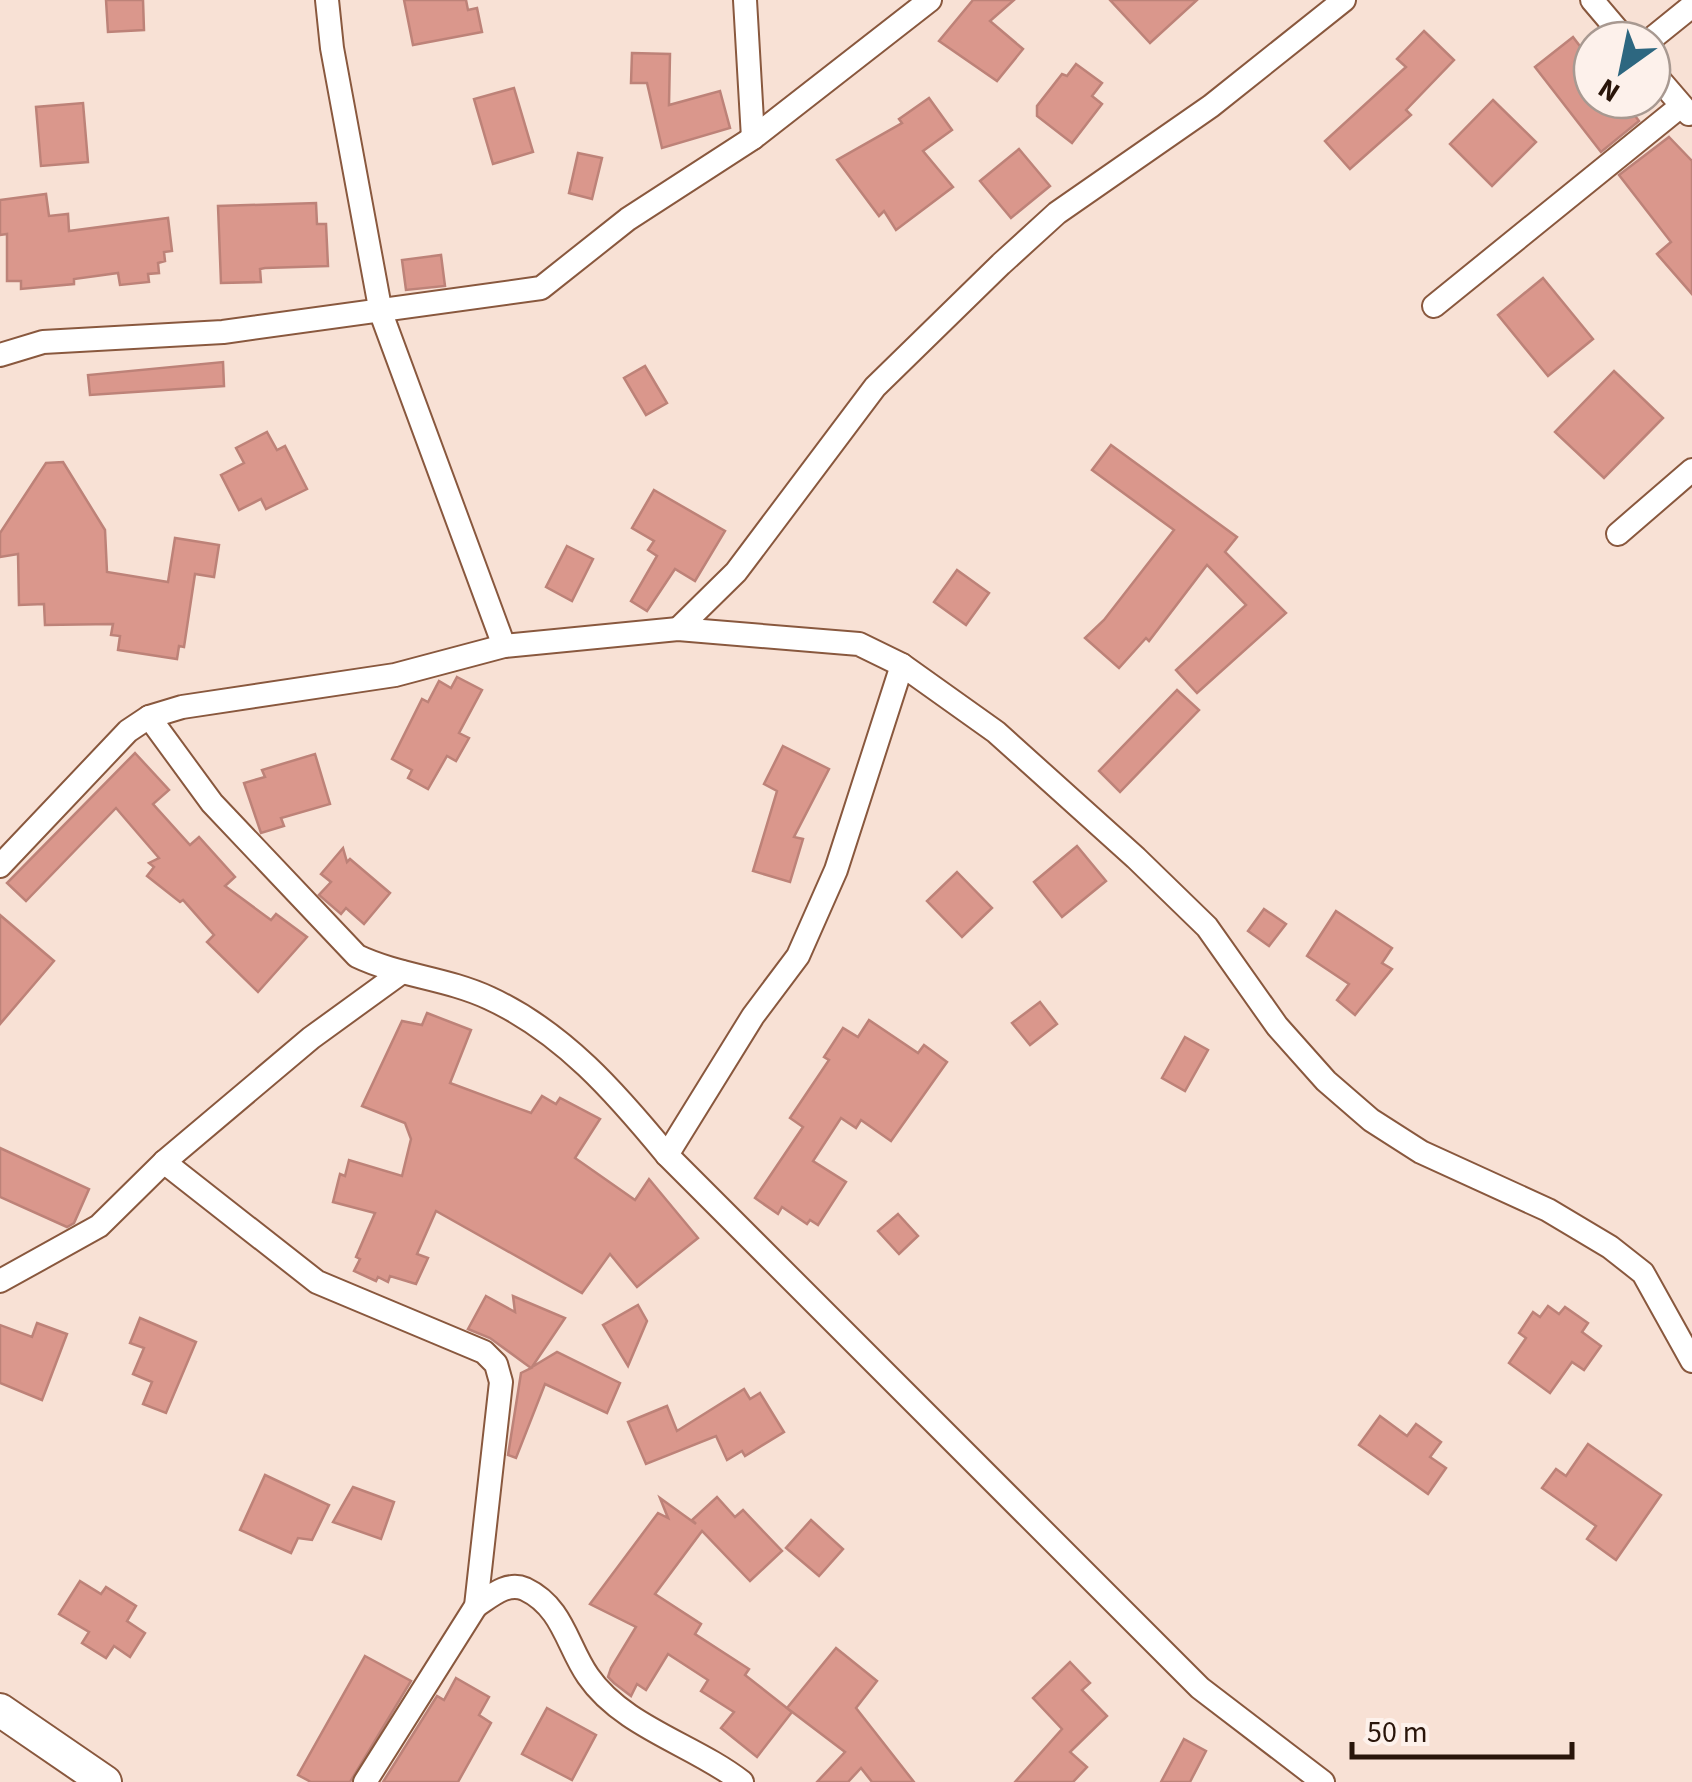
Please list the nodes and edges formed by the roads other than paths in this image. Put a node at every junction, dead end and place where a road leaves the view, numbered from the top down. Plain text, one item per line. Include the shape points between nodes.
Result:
1 (327, 0) edge
2 (745, 0) edge
3 (930, 0) edge
4 (1344, 0) edge
5 (1592, 0) edge
6 (1692, 6) edge
7 (1609, 20) edge
8 (1672, 22) edge
9 (1687, 112) edge
10 (753, 138) junction
11 (1434, 306) dead end
12 (382, 313) junction
13 (0, 355) edge
14 (1692, 470) edge
15 (1618, 534) dead end
16 (678, 629) junction
17 (504, 646) junction
18 (902, 665) junction
19 (149, 717) junction
20 (0, 866) edge
21 (402, 972) junction
22 (667, 1155) junction
23 (164, 1162) junction
24 (0, 1281) edge
25 (1692, 1362) edge
26 (476, 1606) junction
27 (0, 1710) edge
28 (105, 1782) edge
29 (365, 1782) edge
30 (742, 1782) edge
31 (1323, 1782) edge

1 - 12 street
2 - 10 street
3 - 10 street
4 - 16 street via 1211,106 1057,213 1002,264 874,387 736,572
5 - 7 street
6 - 8 street
9 - 11 street via 1564,196
10 - 12 street via 628,219 541,288
12 - 13 street via 223,332 43,342
12 - 17 street
14 - 15 street
16 - 17 street
16 - 18 street via 859,644
17 - 19 street via 395,675
18 - 22 street via 836,870 798,956
18 - 25 street via 996,732 1136,858 1207,927 1277,1026 1326,1081 1371,1120 1421,1152 1548,1210 1643,1273
19 - 20 street via 128,730
19 - 21 street via 212,803 357,956
21 - 22 street via 490,998 548,1033 608,1084
21 - 23 street via 311,1038
22 - 31 street via 1200,1688
23 - 24 street via 98,1226
23 - 26 street via 317,1282 484,1352 496,1364 502,1382
26 - 29 street
26 - 30 street via 510,1586 525,1589 554,1613 588,1676 611,1699
27 - 28 street

